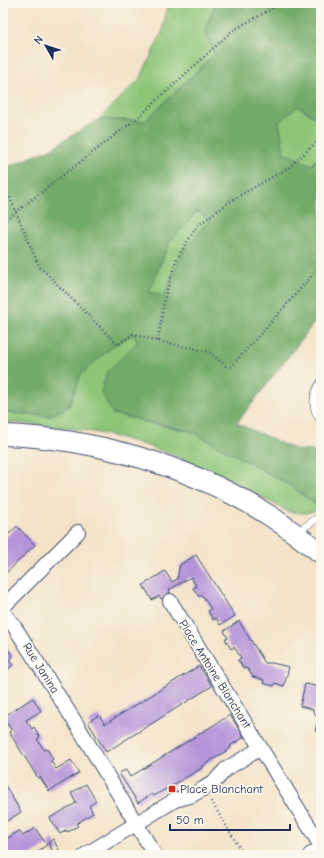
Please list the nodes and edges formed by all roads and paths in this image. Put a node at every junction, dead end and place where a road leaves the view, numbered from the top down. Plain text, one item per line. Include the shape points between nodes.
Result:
1 (282, 3) edge
2 (321, 138) edge
3 (3, 193) edge
4 (15, 212) junction
5 (3, 222) edge
6 (321, 266) edge
7 (158, 341) junction
8 (321, 382) edge
9 (321, 421) edge
10 (3, 435) edge
11 (321, 516) edge
12 (78, 532) dead end
13 (295, 533) junction
14 (321, 553) edge
15 (170, 601) dead end
16 (3, 606) edge
17 (3, 612) edge
18 (261, 748) junction
19 (203, 789) junction
20 (136, 823) junction
21 (321, 847) edge
22 (85, 855) edge
23 (155, 855) edge
24 (244, 855) edge
25 (310, 855) edge

1 - 4 path via 232,31 141,115
2 - 7 path via 288,168 232,200 197,226 175,264 165,296
3 - 4 path via 10,198
4 - 5 path
4 - 7 path via 39,266 118,345 133,334
6 - 7 path via 229,369 209,352
8 - 9 lane via 314,396 314,407
10 - 13 main road via 62,441 147,459 185,473 242,500
11 - 13 lane
12 - 16 street
13 - 14 main road
15 - 18 street, Place Antoine Blanchant
17 - 20 street, Rue Janina via 77,725
18 - 19 street via 226,769
18 - 21 street, Place Antoine Blanchant
19 - 20 street via 175,800
19 - 24 path
20 - 22 street
20 - 23 street
21 - 25 street, Place Antoine Blanchant

